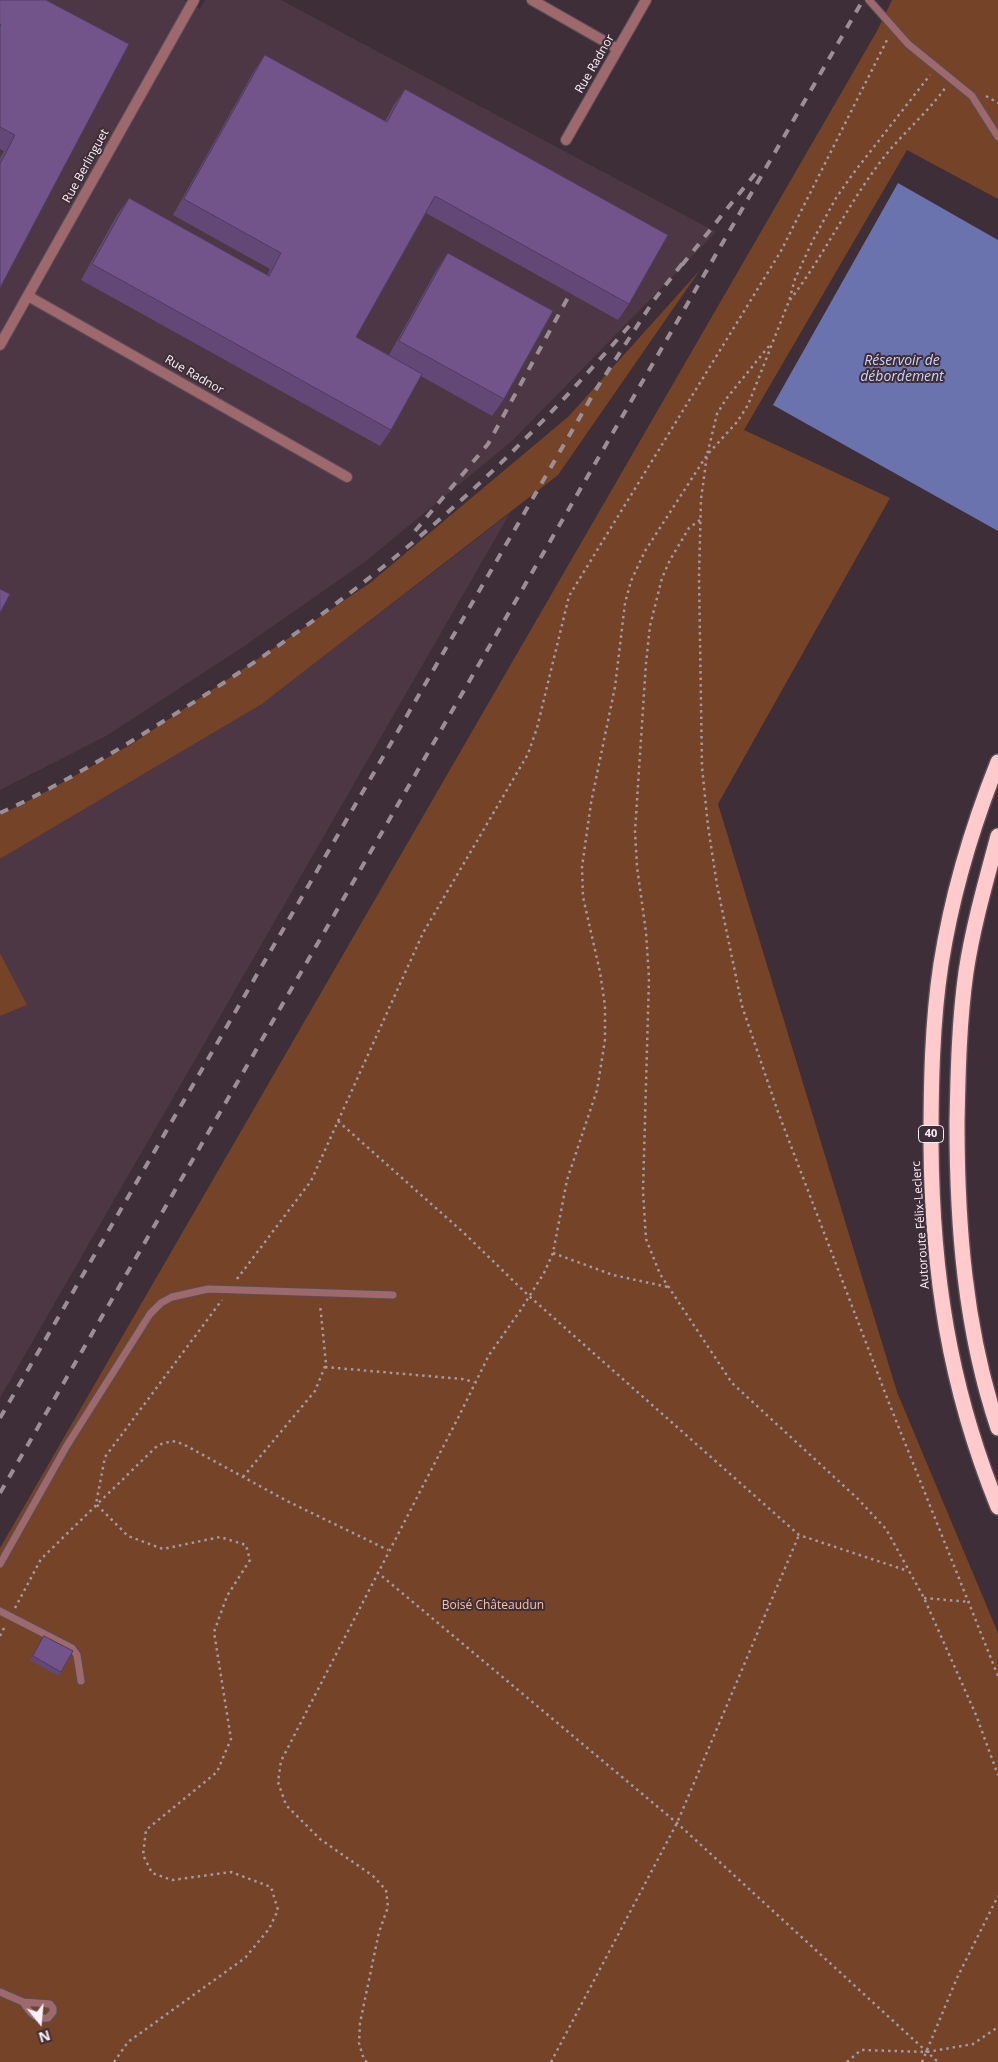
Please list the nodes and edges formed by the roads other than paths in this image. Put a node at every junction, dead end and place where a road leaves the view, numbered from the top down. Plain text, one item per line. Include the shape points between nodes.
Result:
1 (194, 0) edge
2 (532, 0) edge
3 (646, 0) edge
4 (869, 0) edge
5 (618, 49) junction
6 (998, 137) edge
7 (566, 140) dead end
8 (28, 296) junction
9 (0, 345) edge
10 (347, 477) dead end
11 (998, 762) edge
12 (998, 836) edge
13 (393, 1295) dead end
14 (998, 1428) edge
15 (998, 1507) edge
16 (0, 1564) edge
17 (0, 1610) edge
18 (81, 1681) dead end
19 (0, 1992) edge
20 (23, 2002) dead end

1 - 8 street, Rue Berlinguet
2 - 5 street
3 - 5 street, Rue Radnor
4 - 6 lane via 914,49 972,96
5 - 7 street, Rue Radnor
8 - 9 street, Rue Berlinguet
8 - 10 street, Rue Radnor
11 - 15 highway, Autoroute Félix-Leclerc / 40 via 969,842 947,930 936,1006 931,1103 933,1215 944,1320 968,1421
12 - 14 highway, 40 via 982,892 966,972 959,1054 957,1144 968,1303 975,1344
13 - 16 lane via 200,1290 161,1303 150,1314 66,1447
17 - 18 lane via 72,1648 77,1655
19 - 20 lane

